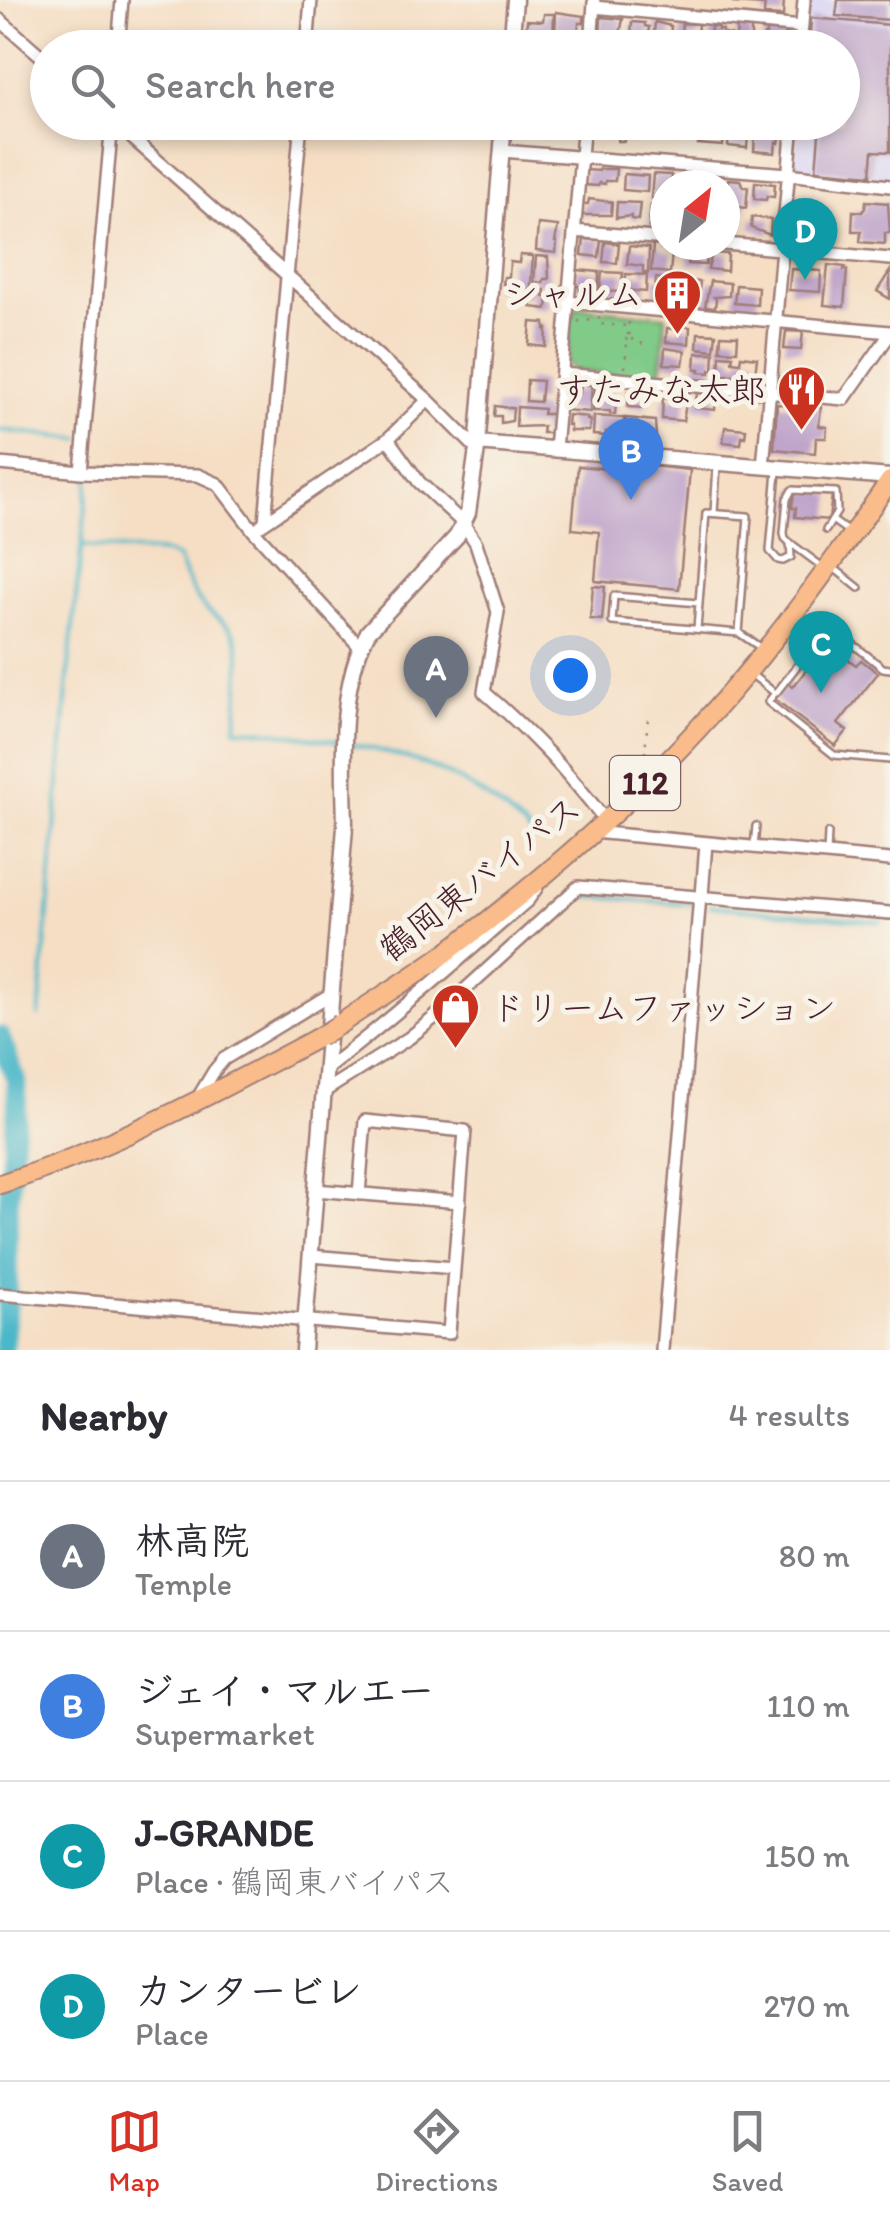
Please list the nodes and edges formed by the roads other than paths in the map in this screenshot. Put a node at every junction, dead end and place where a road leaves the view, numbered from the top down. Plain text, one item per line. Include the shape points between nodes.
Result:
1 (122, 0) edge
2 (311, 0) edge
3 (515, 0) edge
4 (804, 0) edge
5 (594, 4) edge
6 (0, 20) edge
7 (802, 27) junction
8 (120, 30) edge
9 (308, 30) edge
10 (512, 30) edge
11 (592, 30) edge
12 (802, 30) edge
13 (30, 46) edge
14 (111, 140) edge
15 (133, 140) edge
16 (299, 140) edge
17 (503, 140) edge
18 (582, 140) edge
19 (791, 140) edge
20 (502, 151) junction
21 (581, 157) junction
22 (788, 174) junction
23 (890, 186) edge
24 (574, 231) junction
25 (650, 238) edge
26 (740, 245) edge
27 (782, 248) junction
28 (890, 259) edge
29 (288, 277) junction
30 (568, 302) junction
31 (776, 322) junction
32 (890, 333) edge
33 (562, 374) junction
34 (771, 394) junction
35 (428, 400) junction
36 (388, 439) junction
37 (477, 446) junction
38 (555, 449) junction
39 (718, 463) junction
40 (0, 464) edge
41 (770, 467) junction
42 (81, 472) junction
43 (890, 479) edge
44 (714, 513) junction
45 (832, 520) junction
46 (265, 522) junction
47 (463, 523) junction
48 (253, 530) junction
49 (826, 530) dead end
50 (852, 534) junction
51 (790, 543) junction
52 (828, 567) junction
53 (859, 588) dead end
54 (699, 602) junction
55 (697, 630) junction
56 (739, 633) junction
57 (360, 647) junction
58 (764, 650) junction
59 (890, 669) edge
60 (748, 672) junction
61 (776, 693) junction
62 (890, 760) edge
63 (599, 826) junction
64 (756, 826) dead end
65 (828, 833) dead end
66 (706, 843) junction
67 (754, 847) junction
68 (827, 854) junction
69 (890, 860) edge
70 (550, 870) junction
71 (701, 896) junction
72 (890, 913) edge
73 (331, 994) junction
74 (325, 1070) junction
75 (322, 1092) junction
76 (195, 1103) junction
77 (0, 1184) edge
78 (316, 1190) junction
79 (359, 1194) junction
80 (460, 1202) junction
81 (311, 1256) junction
82 (454, 1268) junction
83 (0, 1294) edge
84 (306, 1322) junction
85 (303, 1350) edge
86 (662, 1350) edge

1 - 8 street
2 - 9 street
3 - 10 street
4 - 7 street
5 - 7 street
5 - 11 street
6 - 13 street
7 - 12 street
14 - 42 street
15 - 29 street
16 - 29 street
17 - 20 street
18 - 21 street
19 - 22 street
20 - 21 street
20 - 37 street
21 - 22 street
21 - 24 street
22 - 23 street
22 - 27 street
24 - 25 street
24 - 30 street
26 - 27 street
27 - 28 street
27 - 31 street
29 - 35 street
29 - 46 street
30 - 31 street
30 - 33 street
31 - 32 street
31 - 34 street
32 - 34 street via 844,399
33 - 34 street
33 - 38 street
34 - 41 street
35 - 36 street
35 - 37 street
36 - 46 street
36 - 47 street via 419,482
37 - 38 street
37 - 47 street
38 - 39 street
39 - 41 street
39 - 44 lane
40 - 42 street
41 - 43 street
41 - 51 lane via 770,551 788,560
42 - 48 street via 198,475 218,484
43 - 50 highway, 鶴岡東バイパス / 112
44 - 54 lane via 706,512
44 - 56 lane via 748,516
45 - 49 lane
45 - 50 lane
45 - 51 lane via 836,492 792,490 784,533
46 - 48 street
47 - 57 street
47 - 63 street via 498,612 484,692 564,769
48 - 57 street
50 - 52 highway, 鶴岡東バイパス / 112
51 - 52 lane
52 - 53 lane
52 - 58 highway, 鶴岡東バイパス / 112
54 - 55 lane
54 - 55 lane via 614,596 612,622
55 - 56 lane
56 - 58 lane
57 - 73 street via 344,740
58 - 60 highway, 鶴岡東バイパス / 112
59 - 61 lane via 829,626
60 - 61 lane
60 - 63 highway, 鶴岡東バイパス / 112
61 - 62 lane via 768,702 834,754
63 - 66 street
63 - 70 highway, 鶴岡東バイパス / 112
64 - 67 lane
65 - 68 lane
66 - 67 street
66 - 71 street
67 - 68 street
68 - 69 street
70 - 74 street via 528,900
70 - 76 highway, 鶴岡東バイパス / 112, bridge via 446,953 340,1024
71 - 72 street
71 - 75 street via 578,887 436,1018
71 - 86 street
73 - 74 street
73 - 76 street via 224,1059
74 - 75 street
75 - 78 street
76 - 77 highway, 鶴岡東バイパス / 112
78 - 79 street
78 - 81 street
79 - 80 street
79 - 80 street via 365,1121 465,1131
80 - 82 street
81 - 82 street
81 - 84 street
82 - 84 street via 449,1333
83 - 84 street
84 - 85 street

